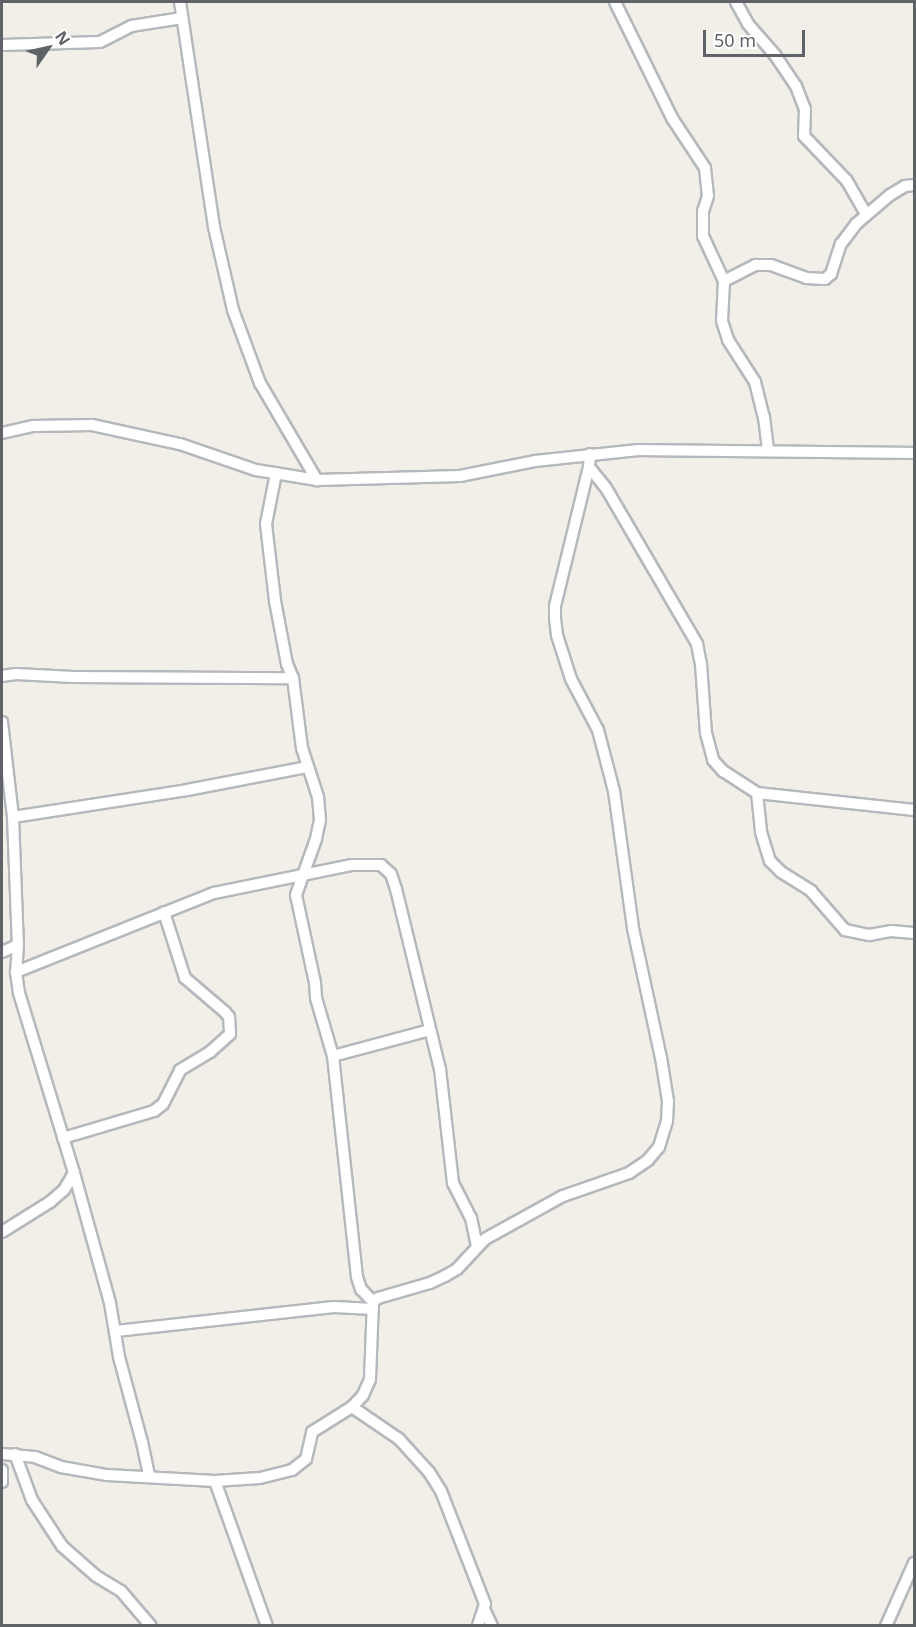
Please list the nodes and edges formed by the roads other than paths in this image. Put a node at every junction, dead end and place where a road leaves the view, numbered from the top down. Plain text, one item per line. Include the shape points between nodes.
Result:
1 (180, 2) edge
2 (615, 2) edge
3 (736, 2) edge
4 (182, 18) junction
5 (2, 45) edge
6 (915, 184) edge
7 (866, 214) junction
8 (724, 281) junction
9 (2, 433) edge
10 (768, 451) junction
11 (915, 453) edge
12 (590, 454) junction
13 (589, 467) junction
14 (276, 473) junction
15 (317, 480) junction
16 (2, 676) edge
17 (294, 678) junction
18 (2, 722) edge
19 (308, 767) junction
20 (757, 793) junction
21 (915, 810) edge
22 (13, 817) junction
23 (301, 875) junction
24 (164, 912) junction
25 (915, 933) edge
26 (18, 945) junction
27 (2, 952) edge
28 (16, 972) junction
29 (430, 1030) junction
30 (333, 1056) junction
31 (63, 1138) junction
32 (74, 1173) junction
33 (2, 1232) edge
34 (477, 1246) junction
35 (373, 1306) junction
36 (116, 1331) junction
37 (352, 1407) junction
38 (2, 1454) edge
39 (15, 1454) junction
40 (2, 1470) edge
41 (149, 1476) junction
42 (215, 1481) junction
43 (2, 1482) edge
44 (915, 1563) edge
45 (485, 1611) junction
46 (152, 1626) edge
47 (267, 1626) edge
48 (478, 1626) edge
49 (492, 1626) edge
50 (886, 1626) edge

1 - 4 street
2 - 8 street via 667,109 705,168 708,196 703,211 703,236
3 - 7 street via 795,86 805,109 804,136 847,181
4 - 5 street via 131,26 100,42
4 - 15 street via 214,227 233,310 260,383
6 - 7 street via 905,186
7 - 8 street via 847,234 831,274 825,279 756,265
8 - 10 street via 722,321 728,340 754,382
9 - 14 street via 33,426 92,425 137,433
10 - 11 street
10 - 12 street via 638,450
12 - 13 street
12 - 15 street via 460,476
13 - 20 street via 606,488 697,644 712,760
13 - 34 street via 555,606 557,635 571,679 597,730 614,791 633,928 668,1101 667,1121 659,1147 629,1173 563,1196
14 - 15 street
14 - 17 street via 266,524 275,601 287,664
16 - 17 street
17 - 19 street
18 - 22 street
19 - 22 street
19 - 23 street via 318,797 320,820
20 - 21 street
20 - 25 street via 761,832 770,861 811,891 845,930 869,935 891,931
22 - 26 street
23 - 24 street via 214,893
23 - 29 street via 369,863 381,865 391,874
23 - 30 street via 296,895 316,998
24 - 28 street
24 - 31 street via 185,978 225,1012 230,1034 180,1070 160,1108
26 - 27 street
26 - 28 street
28 - 31 street via 33,1047
29 - 30 street
29 - 34 street via 440,1069 453,1183 471,1218
30 - 35 street via 357,1277
31 - 32 street
32 - 33 street via 64,1190 50,1202
32 - 36 street
34 - 35 street via 445,1276 378,1298
35 - 36 street
35 - 37 street via 370,1379
36 - 41 street
37 - 42 street via 312,1432 306,1459 292,1470 260,1478
37 - 45 street via 399,1439 429,1472 441,1491
38 - 39 street
39 - 41 street via 90,1473
39 - 46 street via 32,1500 62,1546 96,1576 121,1591
40 - 43 street
41 - 42 street
42 - 47 street
44 - 50 street
45 - 48 street
45 - 49 street

